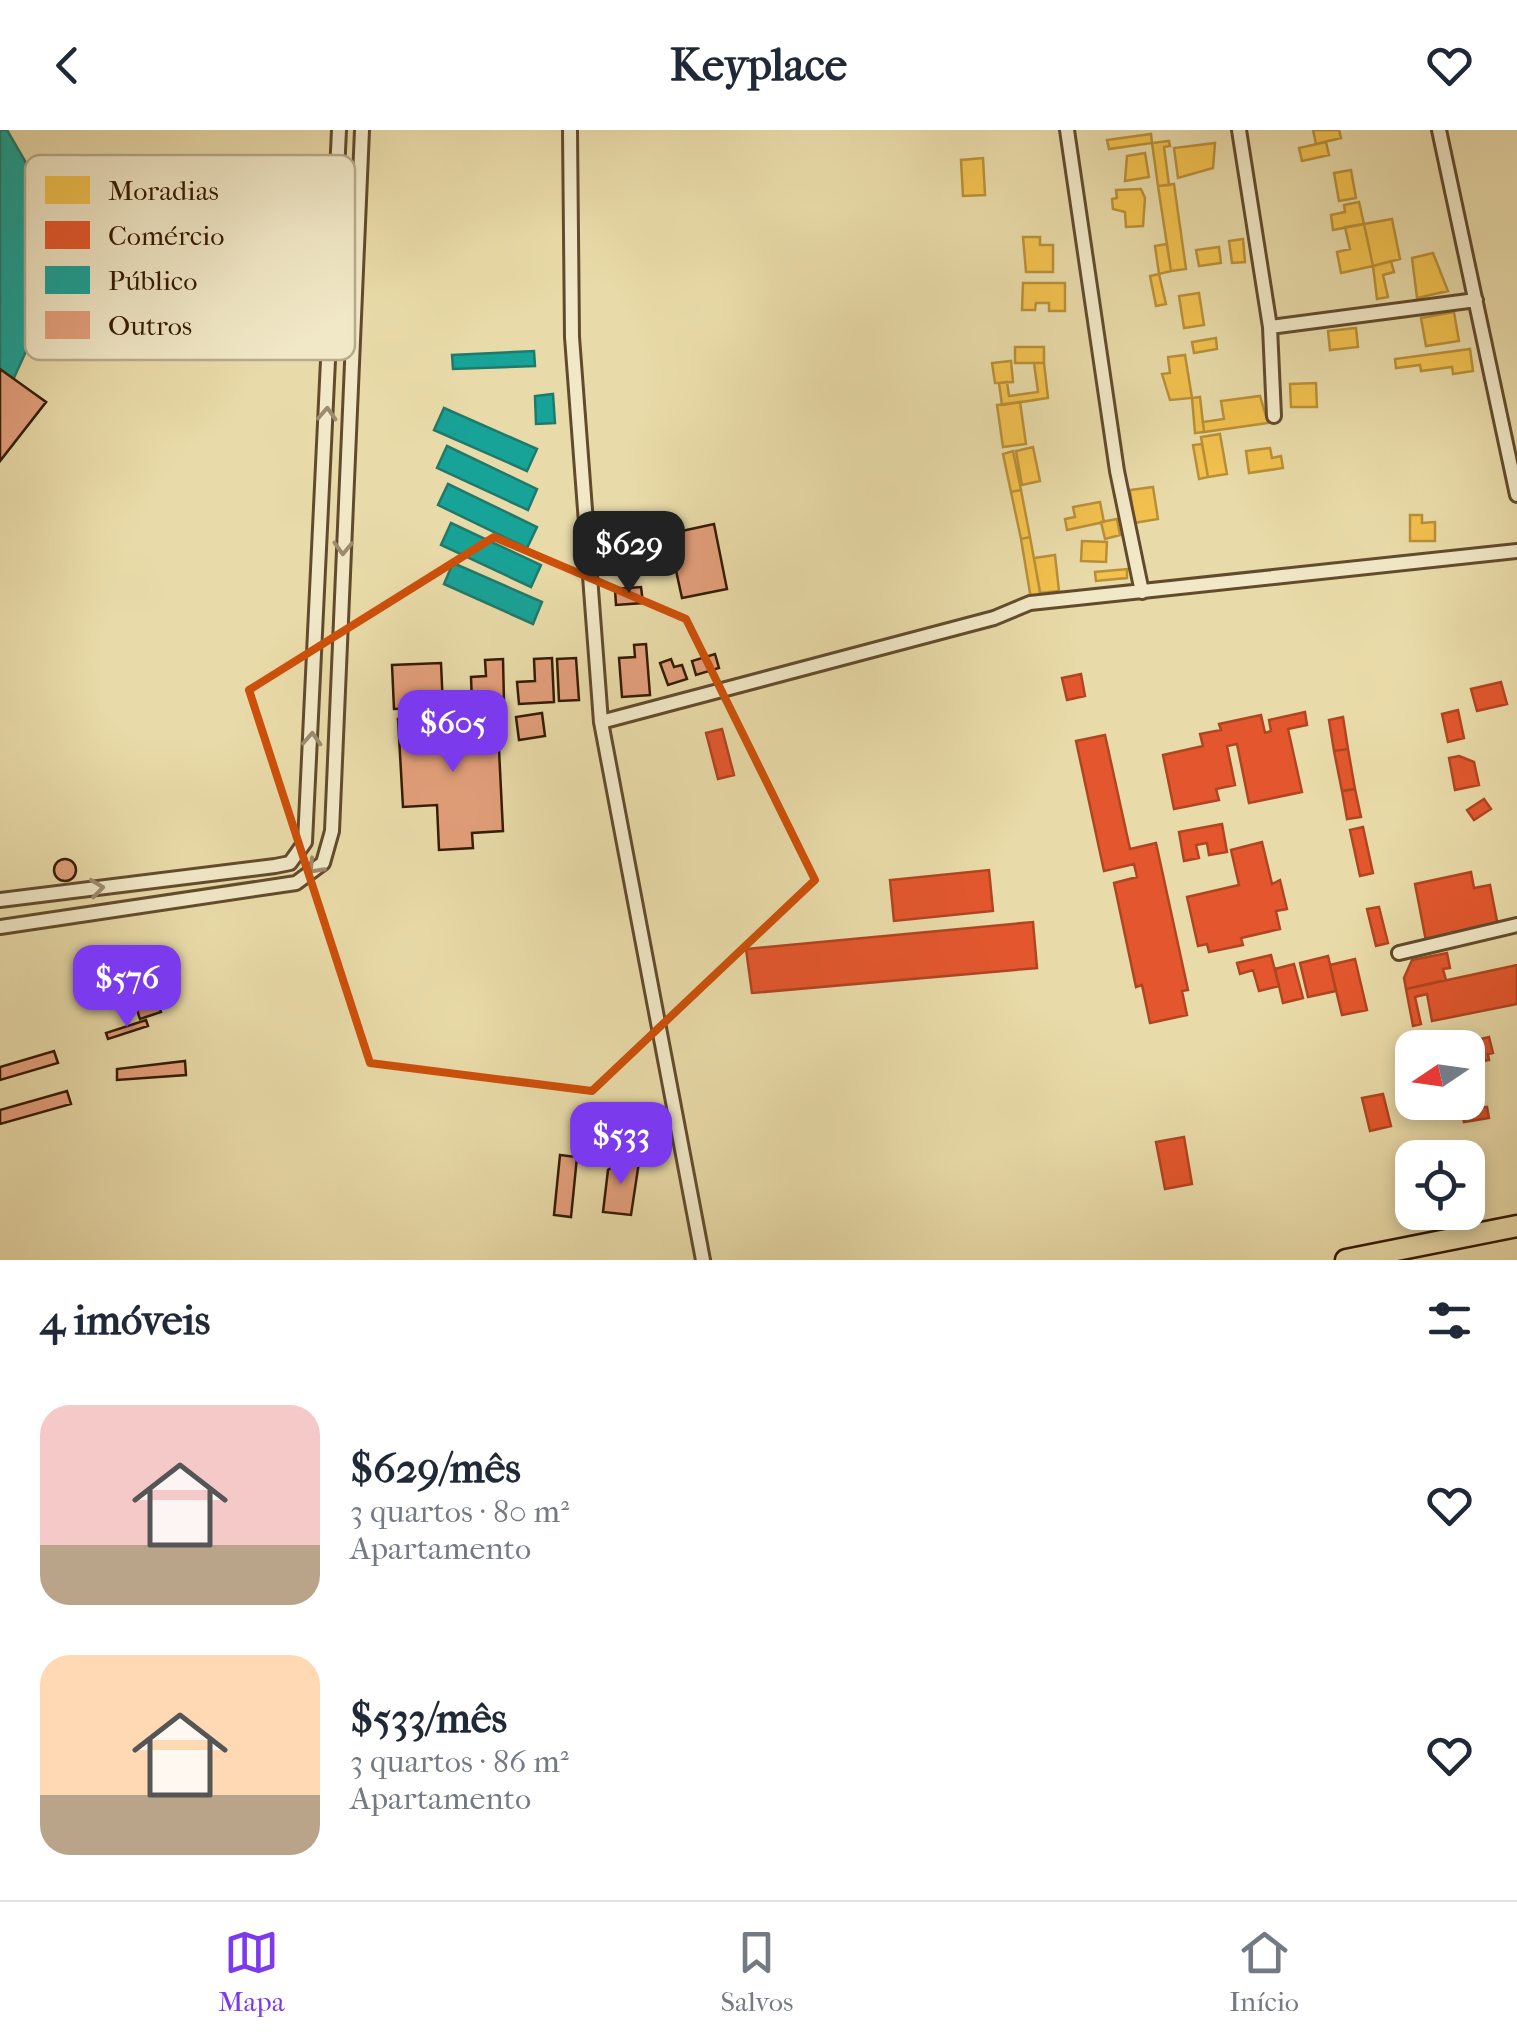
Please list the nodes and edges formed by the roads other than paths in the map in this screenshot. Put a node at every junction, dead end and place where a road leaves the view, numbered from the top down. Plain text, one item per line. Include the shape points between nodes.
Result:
1 (339, 130) edge
2 (362, 130) edge
3 (570, 130) edge
4 (1068, 130) edge
5 (1239, 130) edge
6 (1439, 130) edge
7 (338, 155) edge
8 (355, 293) edge
9 (1476, 300) junction
10 (1270, 327) junction
11 (328, 360) edge
12 (352, 360) edge
13 (1274, 416) dead end
14 (1517, 495) edge
15 (1517, 552) edge
16 (1142, 592) junction
17 (601, 722) junction
18 (0, 900) edge
19 (1517, 925) edge
20 (0, 927) edge
21 (1398, 953) dead end
22 (1517, 1226) edge
23 (704, 1260) edge
24 (1346, 1260) edge

7 -> 1 street
2 -> 8 street
3 - 17 street via 572,337
4 - 16 street via 1117,471
5 - 10 street
6 - 9 street
9 - 10 street
9 - 14 street
10 - 13 street
18 -> 11 street via 275,866 290,863 306,842
12 -> 20 street via 332,830 323,863 296,883
15 - 16 street
16 - 17 street via 1030,603
17 - 23 street
19 - 21 street
22 - 24 highway

